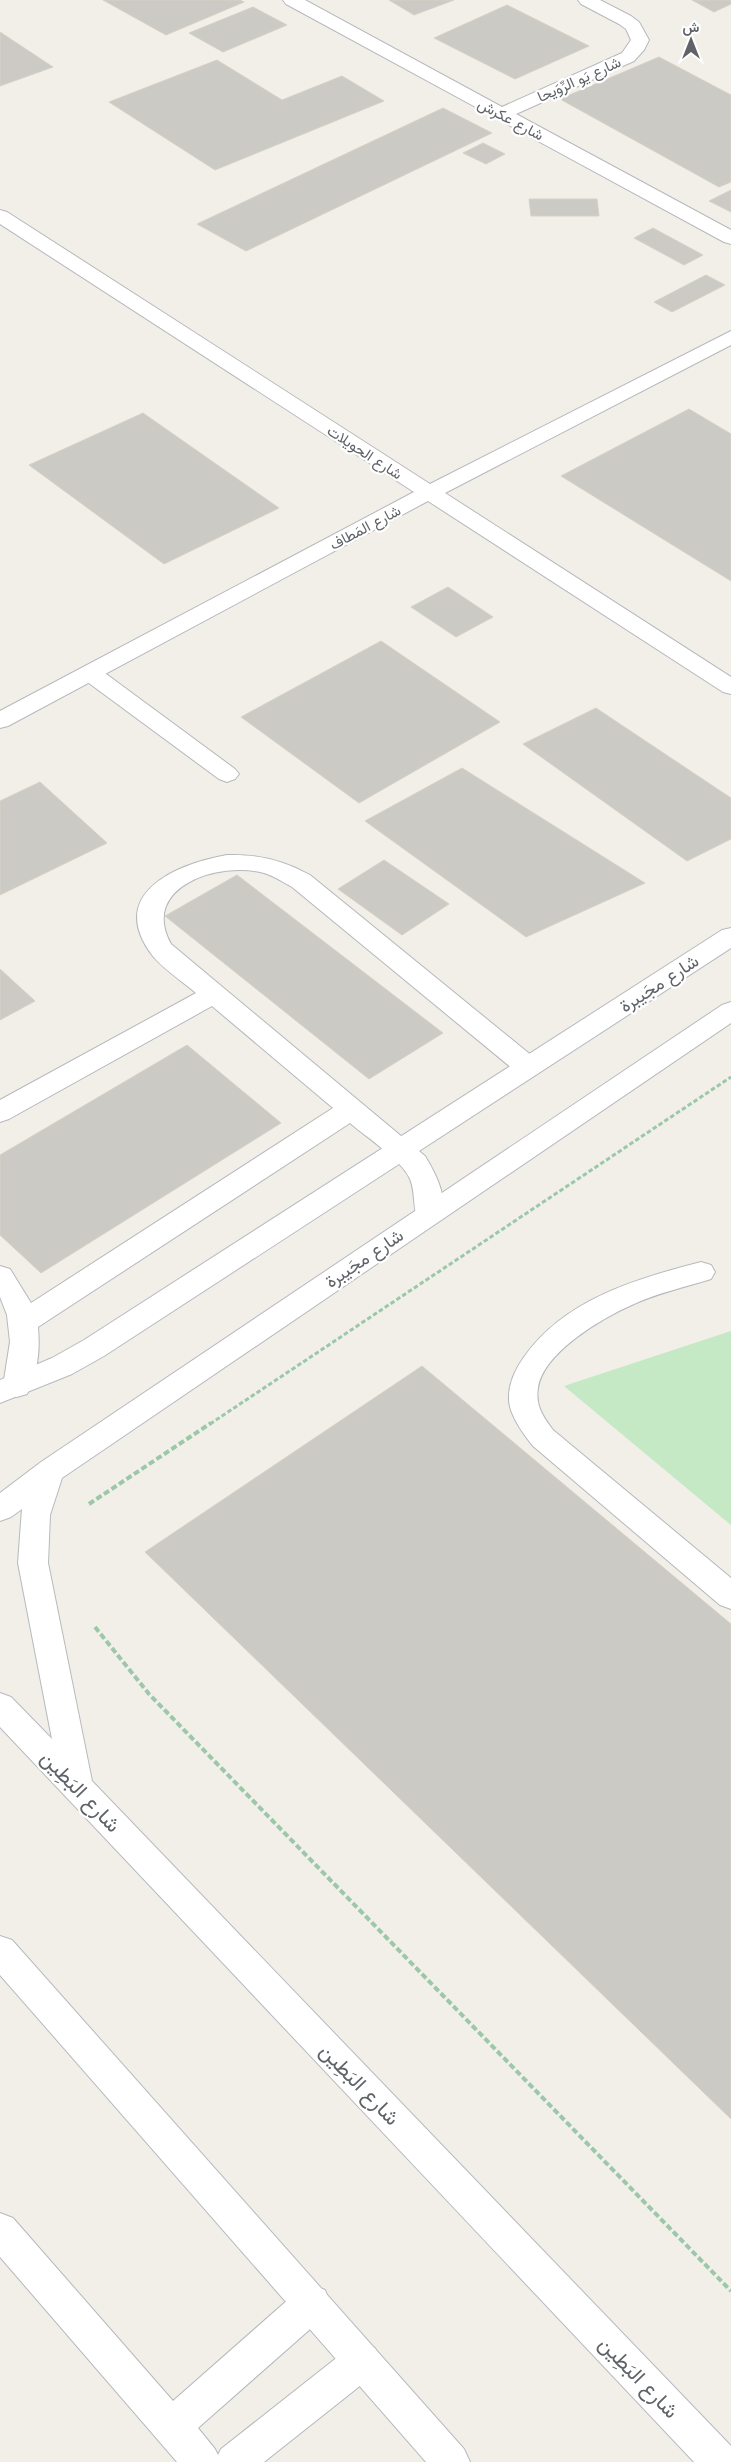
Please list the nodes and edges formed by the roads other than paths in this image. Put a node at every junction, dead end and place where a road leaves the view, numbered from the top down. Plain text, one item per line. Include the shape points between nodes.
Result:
1 (292, 0) edge
2 (587, 0) edge
3 (501, 114) junction
4 (0, 216) edge
5 (731, 238) edge
6 (731, 337) edge
7 (428, 493) junction
8 (90, 673) junction
9 (731, 687) edge
10 (0, 721) edge
11 (227, 774) dead end
12 (731, 936) edge
13 (214, 994) junction
14 (731, 1011) edge
15 (528, 1067) junction
16 (352, 1109) junction
17 (0, 1112) edge
18 (400, 1150) junction
19 (429, 1214) junction
20 (701, 1272) dead end
21 (0, 1276) edge
22 (24, 1322) junction
23 (9, 1389) edge
24 (51, 1470) junction
25 (0, 1509) edge
26 (731, 1596) edge
27 (0, 1706) edge
28 (77, 1786) junction
29 (0, 1951) edge
30 (0, 2230) edge
31 (312, 2304) junction
32 (362, 2361) junction
33 (171, 2427) junction
34 (202, 2462) edge
35 (234, 2462) edge
36 (451, 2462) edge
37 (720, 2462) edge

1 - 3 street, شارع عكرش
2 - 3 street, شارع يَو الرِّوَيحا via 633,26 640,40 634,52
3 - 5 street, شارع عكرش
4 - 7 street, شارع الحويلات
6 - 7 street, شارع المَطاف
7 - 8 street, شارع المَطاف
7 - 9 street, شارع الحويلات
8 - 10 street, شارع المَطاف
8 - 11 street
12 - 15 street, شارع مجَيبرة
13 - 15 street via 162,950 152,934 150,917 156,900 168,885 186,873 209,865 258,864 282,870 301,881
13 - 16 street
13 - 17 street
14 - 19 street, شارع مجَيبرة
15 - 18 street, شارع مجَيبرة
16 - 18 street
16 - 22 street
18 - 19 street via 415,1163 425,1179 430,1196
18 - 23 street, شارع مجَيبرة via 94,1348
19 - 24 street, شارع مجَيبرة
20 - 26 street via 660,1282 622,1297 584,1318 539,1356 524,1385 524,1404 530,1422 543,1438
21 - 22 street via 17,1302
22 - 23 street via 25,1357
24 - 25 street, شارع مجَيبرة
24 - 28 street via 35,1515 34,1563
27 - 28 street, شارع البَطِين
28 - 37 street, شارع البَطِين
29 - 31 street
30 - 33 street
31 - 32 street
31 - 33 street
32 - 35 street
32 - 36 street
33 - 34 street

